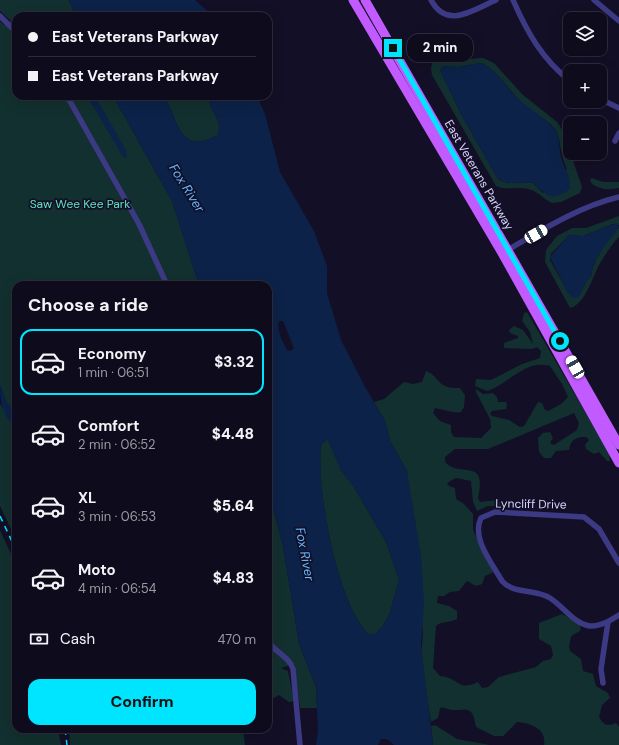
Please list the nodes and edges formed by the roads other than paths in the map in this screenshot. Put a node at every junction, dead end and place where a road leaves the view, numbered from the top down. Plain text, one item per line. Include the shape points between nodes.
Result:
1 (353, 0) edge
2 (365, 0) edge
3 (431, 0) edge
4 (496, 0) edge
5 (513, 0) edge
6 (594, 0) edge
7 (0, 16) edge
8 (619, 21) edge
9 (12, 28) edge
10 (563, 76) edge
11 (69, 100) edge
12 (607, 102) edge
13 (619, 108) edge
14 (619, 133) edge
15 (615, 141) dead end
16 (619, 197) edge
17 (505, 252) junction
18 (165, 281) edge
19 (619, 445) edge
20 (619, 463) edge
21 (619, 562) edge
22 (619, 615) edge
23 (608, 622) junction
24 (272, 646) edge
25 (603, 683) dead end
26 (300, 745) edge

1 - 17 main road, East Veterans Parkway
2 - 17 main road, East Veterans Parkway
3 - 4 street via 440,12 452,17
5 - 10 street via 536,45
6 - 8 street
7 - 9 street
11 - 18 street via 139,224
12 - 13 street
14 - 15 street
16 - 17 street via 588,206
17 - 19 main road, East Veterans Parkway
17 - 20 main road, East Veterans Parkway
21 - 23 street, Lyncliff Drive via 599,529 584,517 495,512 481,518 478,523 480,540 506,586 550,598 579,622 591,626
22 - 23 street, Lyncliff Drive
23 - 25 street via 601,669
24 - 26 street via 288,660 293,669

